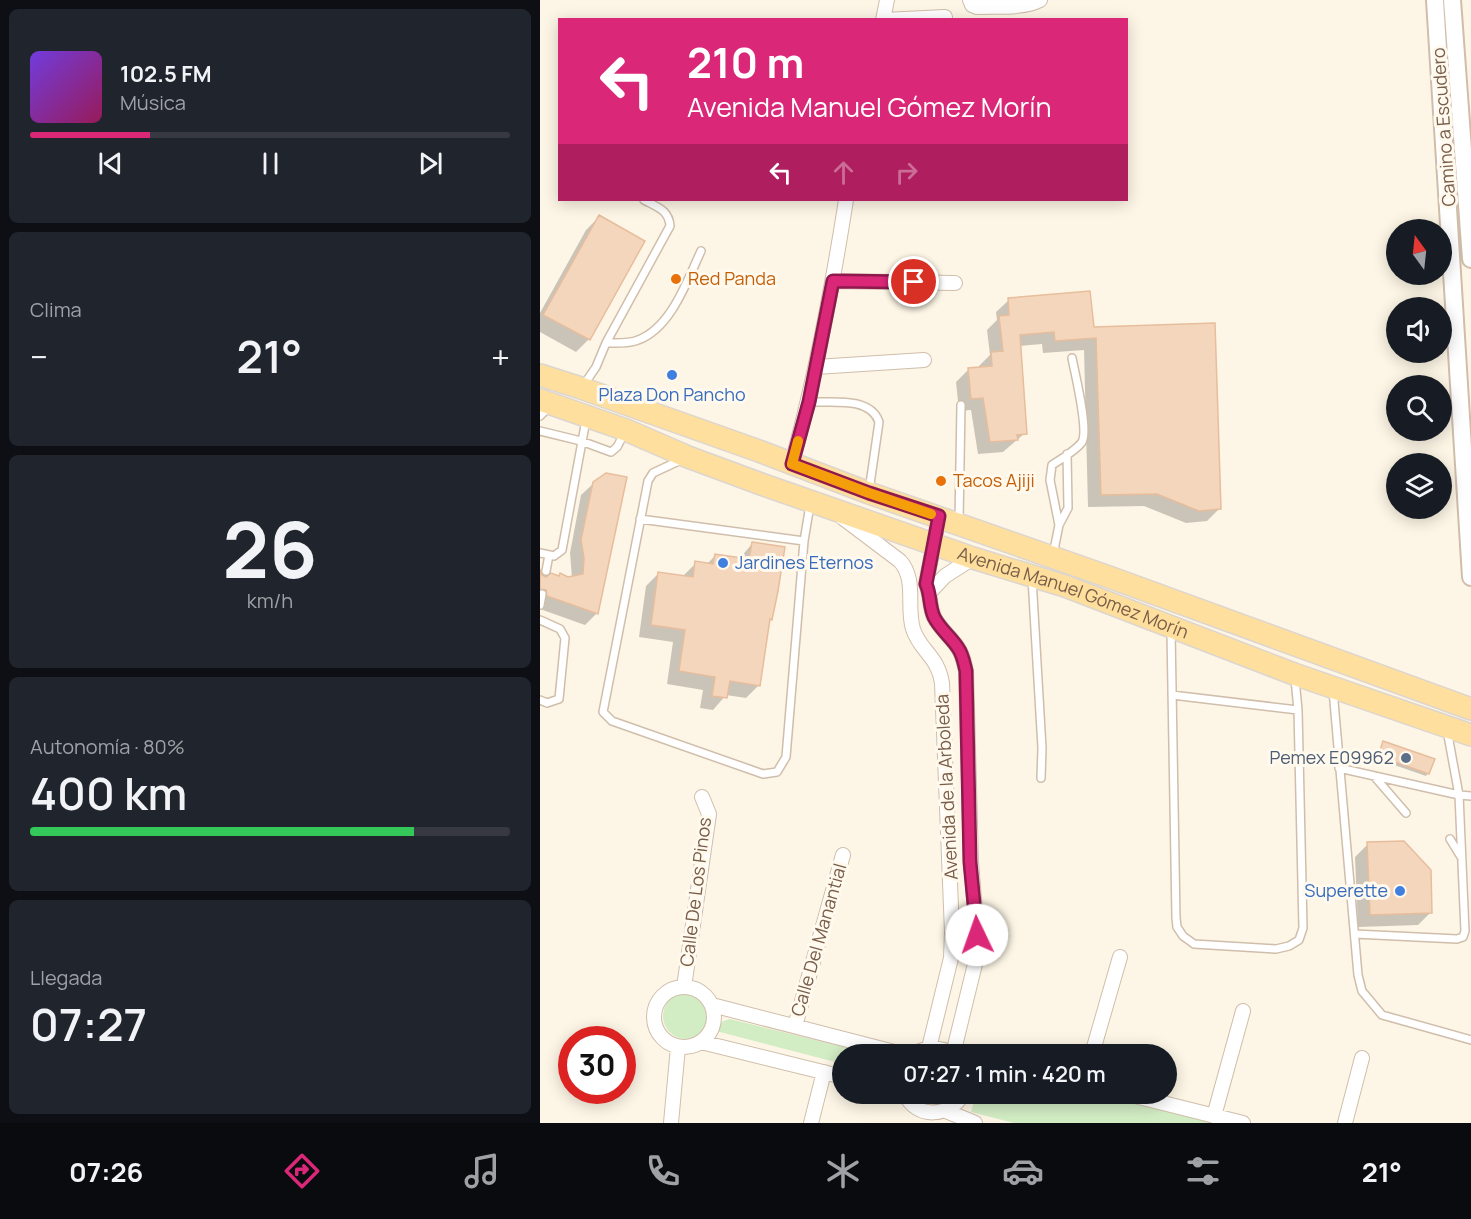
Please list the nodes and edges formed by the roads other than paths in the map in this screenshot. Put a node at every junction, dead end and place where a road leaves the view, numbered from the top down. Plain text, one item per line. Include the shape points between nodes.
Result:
1 (887, 0) edge
2 (970, 0) edge
3 (1040, 0) edge
4 (1435, 0) edge
5 (1452, 0) edge
6 (945, 17) dead end
7 (884, 18) edge
8 (925, 18) edge
9 (646, 201) edge
10 (846, 201) edge
11 (1450, 219) edge
12 (1452, 240) edge
13 (1470, 241) edge
14 (701, 251) dead end
15 (1452, 259) joint
16 (1471, 260) edge
17 (833, 281) junction
18 (955, 283) dead end
19 (606, 343) junction
20 (1072, 358) dead end
21 (924, 360) dead end
22 (816, 367) junction
23 (540, 375) edge
24 (581, 388) junction
25 (809, 402) junction
26 (961, 405) dead end
27 (544, 407) edge
28 (586, 416) junction
29 (626, 430) junction
30 (540, 431) edge
31 (581, 441) junction
32 (1067, 454) junction
33 (688, 456) junction
34 (792, 464) junction
35 (869, 493) junction
36 (821, 504) junction
37 (939, 516) junction
38 (640, 519) junction
39 (959, 523) junction
40 (1059, 525) junction
41 (804, 541) junction
42 (934, 544) junction
43 (540, 553) edge
44 (549, 555) junction
45 (1053, 557) junction
46 (974, 558) junction
47 (907, 568) junction
48 (546, 571) dead end
49 (1032, 576) junction
50 (1471, 577) edge
51 (928, 588) junction
52 (542, 594) dead end
53 (540, 605) edge
54 (540, 620) edge
55 (1171, 628) junction
56 (1294, 674) junction
57 (1333, 687) junction
58 (1172, 695) junction
59 (540, 700) edge
60 (967, 706) junction
61 (943, 707) junction
62 (1471, 709) edge
63 (1298, 710) junction
64 (1446, 726) junction
65 (1471, 735) edge
66 (1339, 768) junction
67 (1374, 776) junction
68 (1041, 778) dead end
69 (1459, 795) junction
70 (1471, 796) edge
71 (702, 797) dead end
72 (1406, 813) dead end
73 (1450, 839) dead end
74 (843, 855) dead end
75 (1462, 858) junction
76 (951, 882) junction
77 (974, 883) junction
78 (1355, 934) junction
79 (1120, 957) dead end
80 (684, 987) junction
81 (712, 1005) junction
82 (1244, 1011) dead end
83 (795, 1026) junction
84 (1471, 1040) edge
85 (701, 1042) junction
86 (864, 1044) edge
87 (930, 1044) edge
88 (955, 1044) edge
89 (1095, 1044) edge
90 (678, 1047) junction
91 (1362, 1058) dead end
92 (824, 1072) junction
93 (832, 1074) edge
94 (911, 1104) edge
95 (956, 1104) edge
96 (1167, 1104) edge
97 (942, 1115) edge
98 (1214, 1116) junction
99 (671, 1123) edge
100 (811, 1123) edge
101 (975, 1123) edge
102 (1243, 1123) edge
103 (1345, 1123) edge

1 - 7 street
2 - 3 street via 977,7
4 - 11 street, Camino a Escudero
5 - 13 street, Camino a Escudero
6 - 8 street
9 - 19 lane via 665,211 670,226
10 - 17 street
12 - 13 street
13 - 16 street, Camino a Escudero
14 - 19 lane via 677,302 653,334 636,342
15 - 16 street
15 - 50 street, Camino a Escudero
17 - 18 street
17 - 22 street
19 - 24 lane via 596,368
20 - 32 lane via 1085,426 1082,442
21 - 22 street
22 - 25 street
23 - 24 main road, Avenida Manuel Gómez Morín
24 - 34 main road, Avenida Manuel Gómez Morín
25 - 34 street
25 - 35 lane via 864,405 876,415 879,422
26 - 39 lane
27 - 28 main road, Avenida Manuel Gómez Morín
28 - 29 main road, Avenida Manuel Gómez Morín
28 - 31 lane
29 - 31 lane via 611,452
29 - 33 main road, Avenida Manuel Gómez Morín
30 - 31 lane
31 - 44 lane via 562,550
32 - 40 lane via 1068,508
32 - 40 lane via 1052,465 1050,480
33 - 36 main road, Avenida Manuel Gómez Morín
33 - 38 lane via 652,473
34 - 35 main road, Avenida Manuel Gómez Morín
35 - 37 main road, Avenida Manuel Gómez Morín
36 - 41 lane
36 - 42 main road, Avenida Manuel Gómez Morín
36 - 47 street
37 - 39 main road, Avenida Manuel Gómez Morín
37 - 42 street, Avenida de la Arboleda
38 - 41 lane
38 - 41 lane via 603,712 612,721 763,774 777,771 786,757
39 - 45 main road, Avenida Manuel Gómez Morín
40 - 45 lane
42 - 46 main road, Avenida Manuel Gómez Morín
42 - 51 street, Avenida de la Arboleda
43 - 44 lane
44 - 48 lane
45 - 62 main road, Avenida Manuel Gómez Morín
46 - 49 main road, Avenida Manuel Gómez Morín
46 - 51 street
47 - 51 street
47 - 61 street, Avenida de la Arboleda via 914,631 940,672
49 - 55 main road, Avenida Manuel Gómez Morín
49 - 68 lane
51 - 60 street, Avenida de la Arboleda via 933,615 962,654
52 - 53 lane
54 - 59 lane via 560,629 565,638 559,699 547,703
55 - 56 main road, Avenida Manuel Gómez Morín
55 - 58 lane
56 - 57 main road, Avenida Manuel Gómez Morín
56 - 63 lane
57 - 64 main road, Avenida Manuel Gómez Morín
57 - 66 lane
58 - 63 lane
58 - 63 lane via 1176,918 1183,936 1194,944 1276,949 1299,940 1303,928
60 - 61 street
60 - 77 street, Avenida de la Arboleda via 970,862
61 - 76 street, Avenida de la Arboleda
64 - 65 main road, Avenida Manuel Gómez Morín
64 - 69 lane
66 - 67 lane
66 - 78 lane
67 - 69 lane
67 - 72 lane
69 - 70 lane
69 - 75 lane
71 - 80 street, Calle De Los Pinos via 709,814
73 - 75 lane
74 - 83 street, Calle Del Manantial
75 - 78 lane via 1463,937
76 - 77 street
76 - 87 street, Avenida de la Arboleda via 951,958
77 - 88 street, Avenida de la Arboleda via 975,964
78 - 84 lane via 1362,991 1382,1015
79 - 89 street
80 - 81 street via 700,992
80 - 90 street via 664,995 654,1014 660,1035
81 - 83 street
81 - 85 street via 714,1021
82 - 98 street
83 - 86 street
85 - 90 street
85 - 92 street
90 - 99 street
91 - 103 street
92 - 93 street
92 - 100 street
94 - 97 street
95 - 97 street
96 - 98 street
97 - 101 street
98 - 102 street

